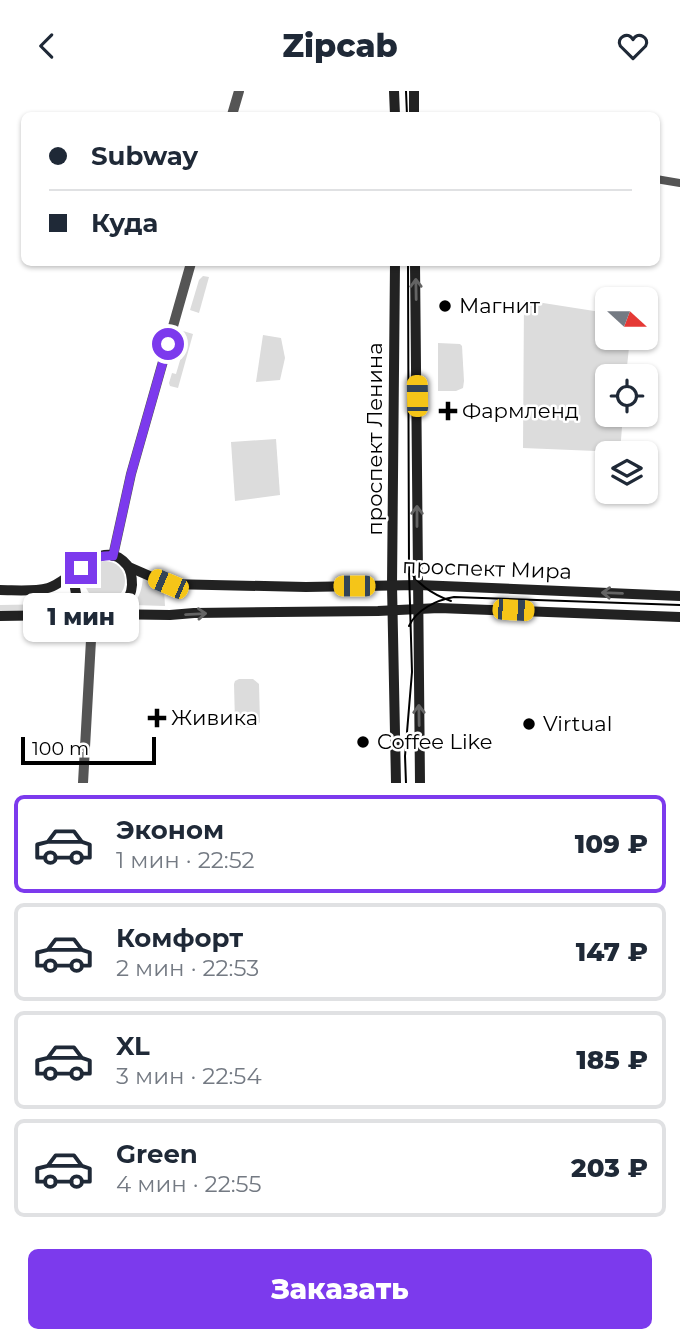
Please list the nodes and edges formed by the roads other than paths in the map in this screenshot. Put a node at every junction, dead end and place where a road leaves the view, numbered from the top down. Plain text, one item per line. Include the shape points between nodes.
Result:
1 (239, 91) edge
2 (394, 91) edge
3 (414, 91) edge
4 (233, 112) edge
5 (395, 112) edge
6 (414, 112) edge
7 (660, 180) edge
8 (680, 183) edge
9 (190, 266) edge
10 (395, 266) edge
11 (415, 266) edge
12 (113, 556) junction
13 (129, 567) junction
14 (81, 568) junction
15 (392, 585) junction
16 (418, 585) junction
17 (0, 590) edge
18 (680, 596) edge
19 (418, 608) junction
20 (392, 611) junction
21 (96, 612) junction
22 (0, 616) edge
23 (680, 617) edge
24 (83, 783) edge
25 (396, 783) edge
26 (420, 783) edge

1 - 4 street
2 - 5 main road
3 - 6 main road
7 - 8 street
9 - 12 street via 131,474
10 - 15 main road, проспект Ленина
16 -> 11 main road, проспект Ленина
12 - 13 main road
12 - 14 main road via 101,555
13 - 15 main road, проспект Мира via 168,584
13 - 21 main road via 129,597 114,611
14 - 17 main road via 47,589
14 - 21 main road via 74,587 80,602
15 - 16 main road, проспект Мира
15 - 20 main road, проспект Ленина
18 -> 16 main road, проспект Мира
16 - 19 main road, проспект Ленина
19 - 20 main road, проспект Мира
19 - 23 main road, проспект Мира
26 -> 19 main road, проспект Ленина
21 -> 20 main road, проспект Мира
20 - 25 main road, проспект Ленина
21 - 22 main road, проспект Мира
21 - 24 street

